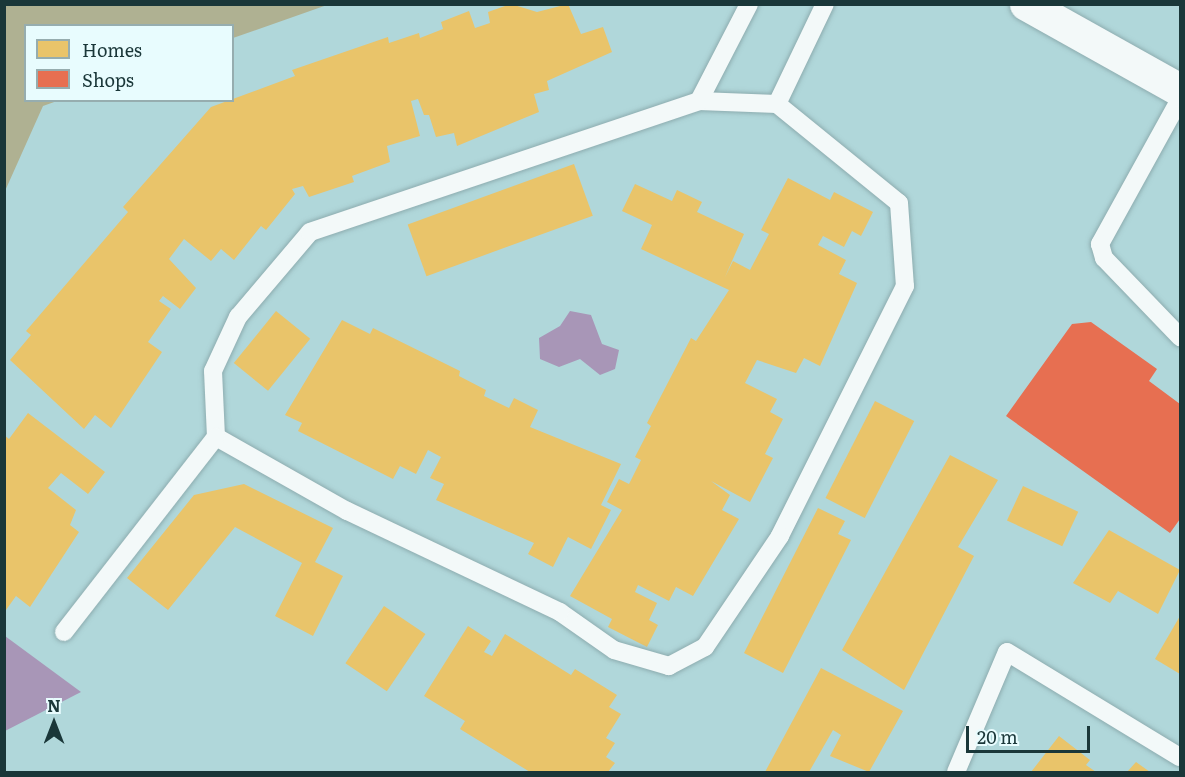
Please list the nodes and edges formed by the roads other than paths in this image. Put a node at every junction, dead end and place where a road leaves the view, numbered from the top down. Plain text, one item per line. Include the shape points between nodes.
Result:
1 (749, 4) edge
2 (825, 4) edge
3 (1026, 4) edge
4 (1180, 90) edge
5 (1180, 99) edge
6 (699, 101) junction
7 (777, 104) junction
8 (1180, 337) edge
9 (216, 436) junction
10 (64, 632) dead end
11 (1180, 757) edge
12 (956, 772) edge

1 - 6 lane
2 - 7 lane
3 - 4 street
5 - 8 lane via 1100,244 1104,258
6 - 7 lane
6 - 9 lane via 310,232 238,317 213,371
7 - 9 lane via 899,203 905,286 780,536 705,647 669,666 614,650 560,612 347,511
9 - 10 lane
11 - 12 lane via 1007,652

